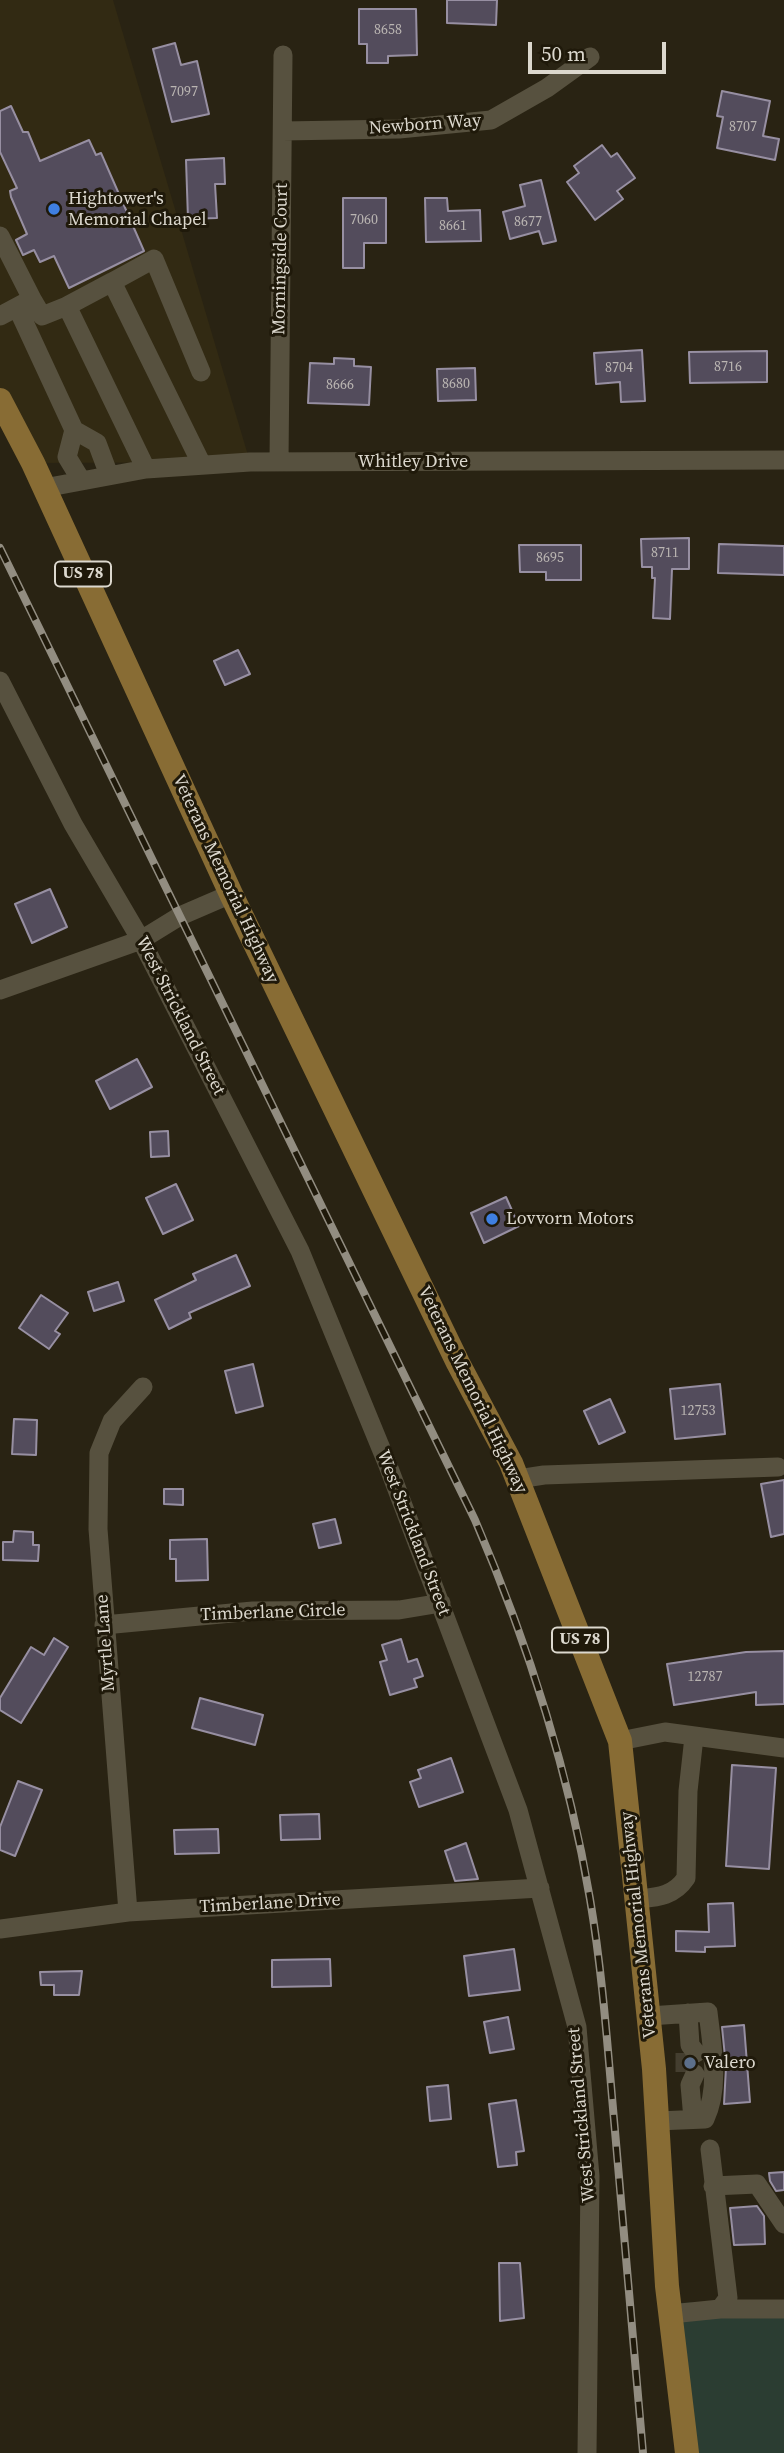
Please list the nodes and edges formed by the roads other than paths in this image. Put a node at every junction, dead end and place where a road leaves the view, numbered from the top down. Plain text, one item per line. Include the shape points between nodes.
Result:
1 (283, 55) dead end
2 (590, 57) dead end
3 (283, 131) junction
4 (0, 236) edge
5 (112, 282) junction
6 (67, 306) junction
7 (17, 307) edge
8 (201, 372) dead end
9 (0, 400) edge
10 (74, 430) junction
11 (784, 460) edge
12 (279, 462) junction
13 (202, 466) junction
14 (146, 469) junction
15 (109, 475) junction
16 (81, 480) junction
17 (44, 488) junction
18 (0, 681) edge
19 (231, 894) junction
20 (141, 940) junction
21 (0, 990) edge
22 (143, 1387) dead end
23 (778, 1467) dead end
24 (518, 1479) junction
25 (441, 1603) junction
26 (104, 1625) junction
27 (694, 1737) junction
28 (620, 1741) junction
29 (784, 1748) edge
30 (540, 1888) junction
31 (638, 1899) junction
32 (128, 1912) junction
33 (0, 1929) edge
34 (688, 2013) junction
35 (649, 2015) junction
36 (690, 2051) tunnel mouth
37 (690, 2077) tunnel mouth
38 (693, 2119) junction
39 (657, 2121) junction
40 (710, 2149) dead end
41 (713, 2186) junction
42 (784, 2224) edge
43 (720, 2309) junction
44 (784, 2309) edge
45 (671, 2314) junction
46 (587, 2453) edge
47 (687, 2453) edge

1 - 3 street, Morningside Court
2 - 3 street, Newborn Way via 491,120 399,129
3 - 12 street, Morningside Court
4 - 7 street
5 - 6 street
5 - 8 street via 154,259
5 - 13 street
6 - 7 street via 42,316
6 - 14 street
7 - 10 street
9 - 17 main road, Veterans Memorial Highway / US 78
10 - 15 street via 97,443
10 - 16 street via 67,457
11 - 12 street, Whitley Drive
12 - 13 street, Whitley Drive
13 - 14 street, Whitley Drive
14 - 15 street, Whitley Drive
15 - 16 street, Whitley Drive
16 - 17 street, Whitley Drive
17 - 19 main road, Veterans Memorial Highway / US 78
18 - 20 street, West Strickland Street via 73,824
19 - 20 street via 180,916
19 - 24 main road, Veterans Memorial Highway / US 78
20 - 21 street
20 - 25 street, West Strickland Street via 300,1251
22 - 26 street, Myrtle Lane via 112,1421 99,1453
23 - 24 street
24 - 28 main road, Veterans Memorial Highway / US 78
25 - 26 street, Timberlane Circle via 399,1610 253,1611
25 - 30 street, West Strickland Street via 500,1758
26 - 32 street, Myrtle Lane
27 - 28 street via 665,1732
27 - 29 street
27 - 31 street via 686,1878 679,1888 663,1896
28 - 31 main road, Veterans Memorial Highway / US 78
30 - 32 street, Timberlane Drive
30 - 46 street, West Strickland Street via 577,2027 586,2115 590,2176
31 - 35 main road, Veterans Memorial Highway / US 78
32 - 33 street, Timberlane Drive
34 - 35 street
34 - 36 street
34 - 38 street via 708,2012 714,2100 705,2119
35 - 39 main road, Veterans Memorial Highway / US 78
37 - 38 street
38 - 39 street
39 - 45 main road, Veterans Memorial Highway / US 78
40 - 41 street
41 - 42 street via 757,2184
41 - 43 street via 728,2298
43 - 44 street
43 - 45 street
45 - 47 main road, Veterans Memorial Highway / US 78

